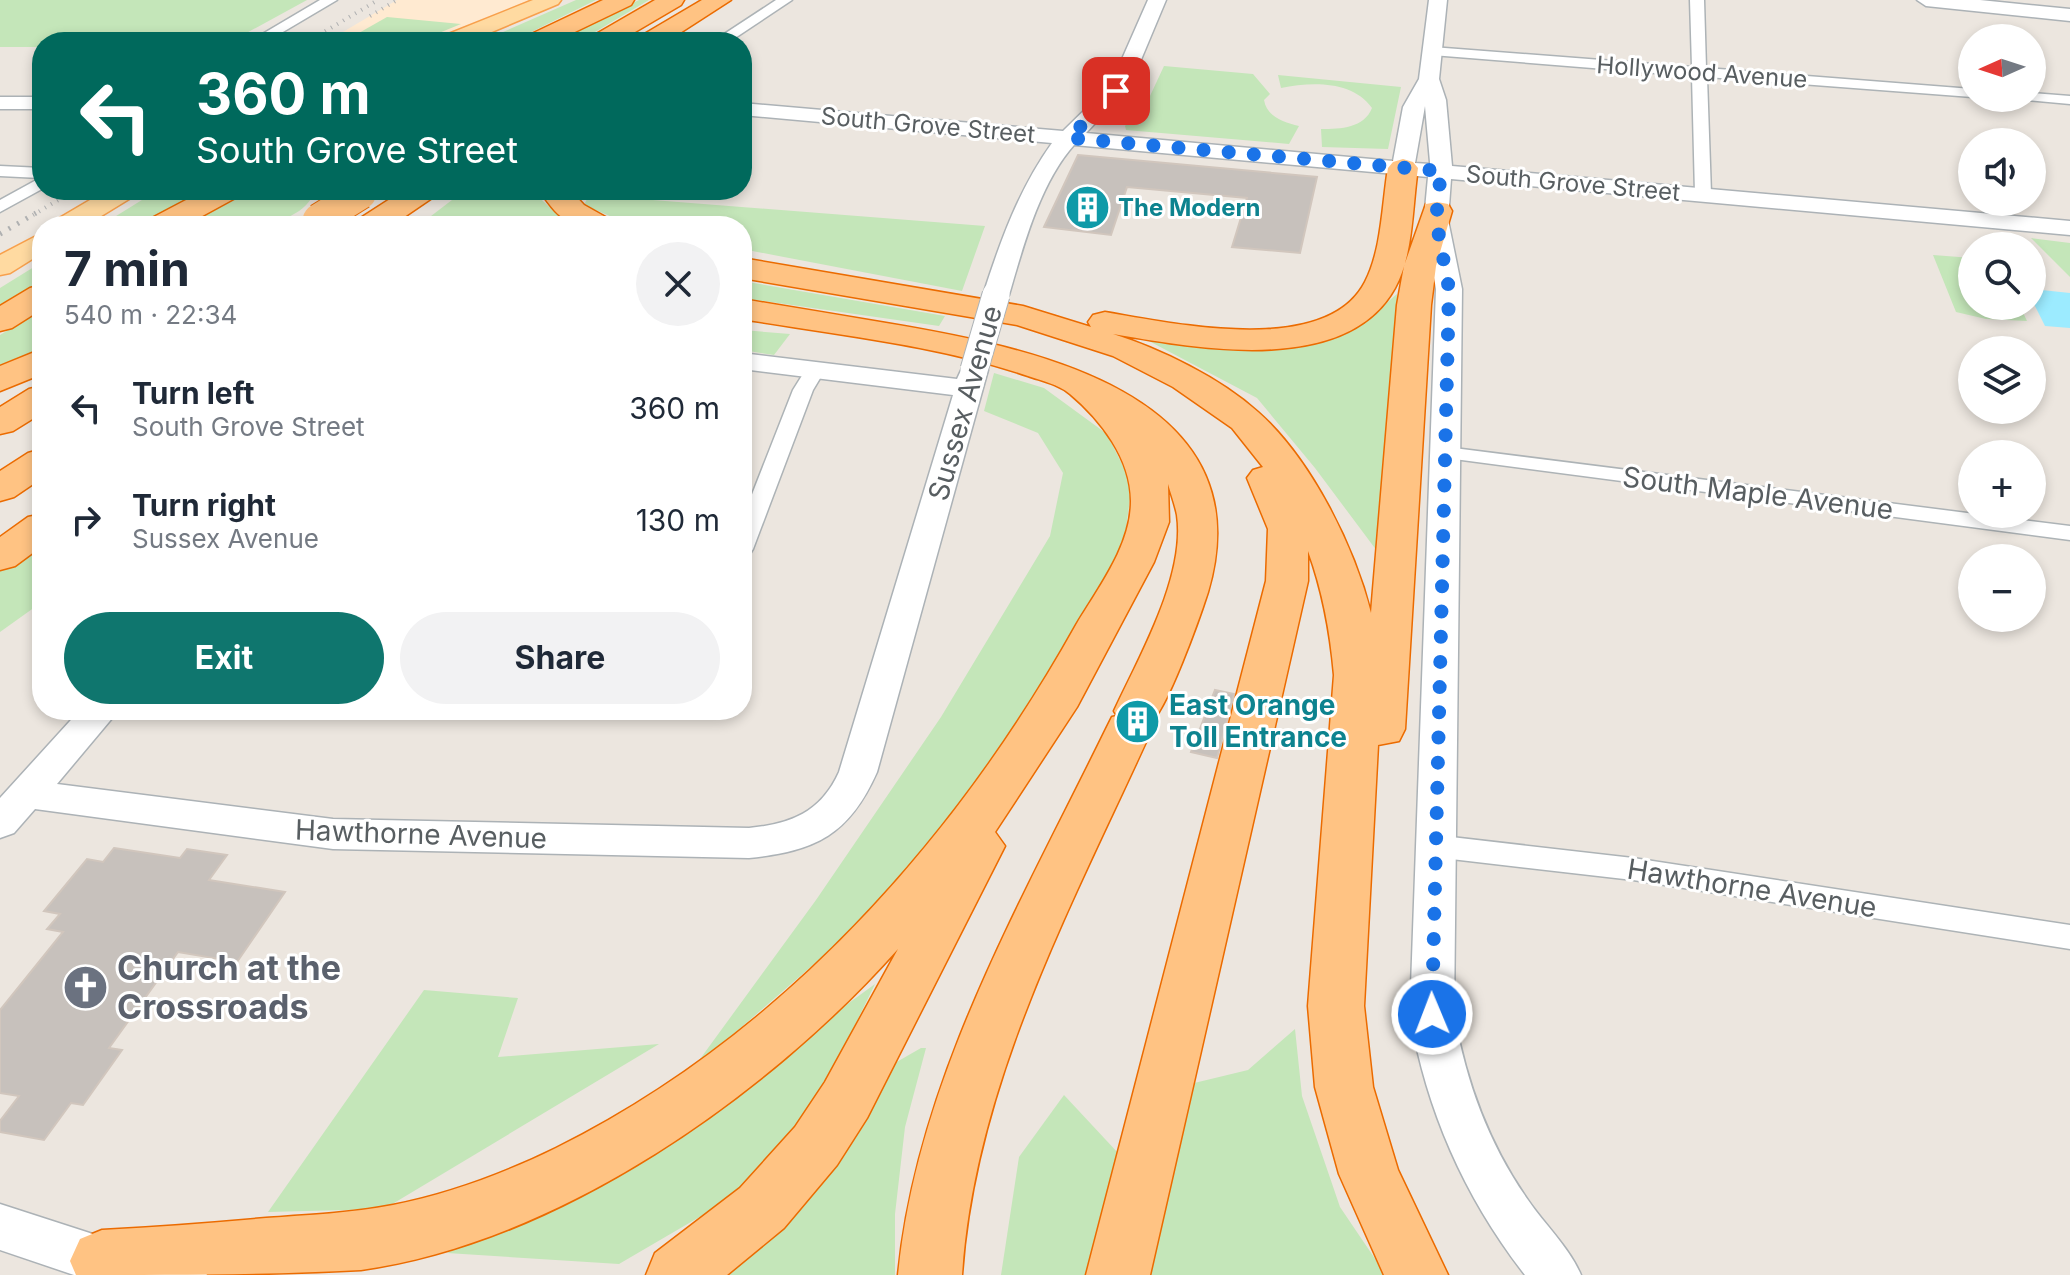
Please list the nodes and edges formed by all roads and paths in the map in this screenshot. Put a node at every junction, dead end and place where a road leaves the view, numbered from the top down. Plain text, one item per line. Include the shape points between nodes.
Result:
1 (330, 0) edge
2 (551, 0) edge
3 (622, 0) edge
4 (672, 0) edge
5 (719, 0) edge
6 (754, 0) edge
7 (785, 0) edge
8 (1157, 0) edge
9 (1438, 0) edge
10 (1697, 0) edge
11 (1926, 0) edge
12 (2070, 15) edge
13 (274, 32) edge
14 (473, 32) edge
15 (558, 32) edge
16 (617, 32) edge
17 (665, 32) edge
18 (707, 32) edge
19 (735, 32) edge
20 (1432, 51) junction
21 (1699, 72) junction
22 (1429, 79) junction
23 (1958, 92) edge
24 (2046, 98) edge
25 (2070, 100) edge
26 (0, 103) edge
27 (32, 103) edge
28 (752, 110) edge
29 (1069, 138) junction
30 (1403, 168) junction
31 (0, 171) edge
32 (1441, 171) junction
33 (32, 173) edge
34 (32, 188) edge
35 (1703, 194) junction
36 (109, 200) edge
37 (209, 200) edge
38 (390, 200) edge
39 (563, 200) edge
40 (0, 207) edge
41 (1437, 211) junction
42 (349, 212) edge
43 (82, 216) edge
44 (180, 216) edge
45 (580, 216) edge
46 (2070, 228) edge
47 (32, 247) edge
48 (0, 267) edge
49 (752, 268) edge
50 (32, 301) edge
51 (1010, 305) junction
52 (752, 311) edge
53 (0, 321) edge
54 (752, 321) edge
55 (875, 332) junction
56 (752, 362) edge
57 (32, 365) edge
58 (815, 370) junction
59 (0, 380) edge
60 (972, 380) junction
61 (1078, 382) junction
62 (32, 403) edge
63 (1222, 406) junction
64 (0, 423) edge
65 (32, 442) edge
66 (1446, 453) junction
67 (0, 462) edge
68 (32, 468) edge
69 (0, 489) edge
70 (32, 502) edge
71 (0, 523) edge
72 (752, 523) edge
73 (32, 533) edge
74 (2070, 533) edge
75 (0, 557) edge
76 (1068, 680) junction
77 (92, 720) edge
78 (1353, 774) junction
79 (26, 794) junction
80 (0, 823) edge
81 (817, 827) joint
82 (1434, 846) junction
83 (2070, 937) edge
84 (0, 1227) edge
85 (102, 1261) junction
86 (182, 1275) edge
87 (678, 1275) edge
88 (930, 1275) edge
89 (1118, 1275) edge
90 (1416, 1275) edge
91 (1556, 1275) edge

1 - 13 street
2 - 14 main road
3 - 15 highway
4 - 16 highway
5 - 17 highway
6 - 18 highway
7 - 19 street
8 - 29 main road, Sussex Avenue via 1120,86
9 - 20 main road
10 - 21 street
11 - 12 main road
20 - 21 street, Hollywood Avenue
20 - 22 main road
21 - 23 street, Hollywood Avenue
21 - 35 street
22 - 30 main road via 1414,107
22 - 32 main road
24 - 25 street
26 - 27 main road
28 - 29 main road, South Grove Street
29 - 30 main road, South Grove Street
29 - 51 main road, Sussex Avenue via 1050,162 1014,235
30 - 32 main road, South Grove Street
30 - 51 highway via 1382,281 1367,305 1339,323 1292,336 1237,341
31 - 33 street
32 - 35 main road, South Grove Street
32 - 41 main road
34 - 40 street
35 - 46 main road, South Grove Street
36 - 43 main road
37 - 44 highway
38 - 42 highway
39 - 45 highway
41 - 66 main road via 1449,289
41 - 78 highway via 1414,305 1382,732
47 - 48 main road
49 - 51 highway
50 - 53 highway
51 - 60 main road, Sussex Avenue, bridge
51 - 63 highway via 1156,362
52 - 55 highway
54 - 55 highway
55 - 61 highway via 1002,356
56 - 58 main road
57 - 59 highway
58 - 60 main road
58 - 72 street
60 - 81 main road, Sussex Avenue via 858,772 848,797
61 - 76 highway via 1135,446 1151,510 1139,550
61 - 88 highway via 1119,403 1158,434 1185,472 1195,502 1197,533 1191,572 1133,720 975,1070 948,1162
62 - 64 highway
63 - 78 highway via 1245,420 1275,454 1307,503 1333,558 1354,639
63 - 89 highway via 1226,423 1260,463 1280,504 1288,529 1287,581
65 - 67 highway
66 - 74 street, South Maple Avenue
66 - 82 main road
68 - 69 highway
70 - 71 highway
73 - 75 highway
76 - 85 highway via 972,826 852,962 740,1060 603,1153 491,1207 412,1231 330,1244
76 - 87 highway via 832,1124 762,1208
77 - 79 main road
78 - 90 highway via 1336,1006 1340,1056 1369,1174
79 - 80 main road
79 - 81 main road, Hawthorne Avenue via 381,837 749,843
82 - 83 street, Hawthorne Avenue via 1633,869
82 - 91 main road via 1430,990 1444,1078 1484,1175
84 - 85 main road
85 - 86 main road

